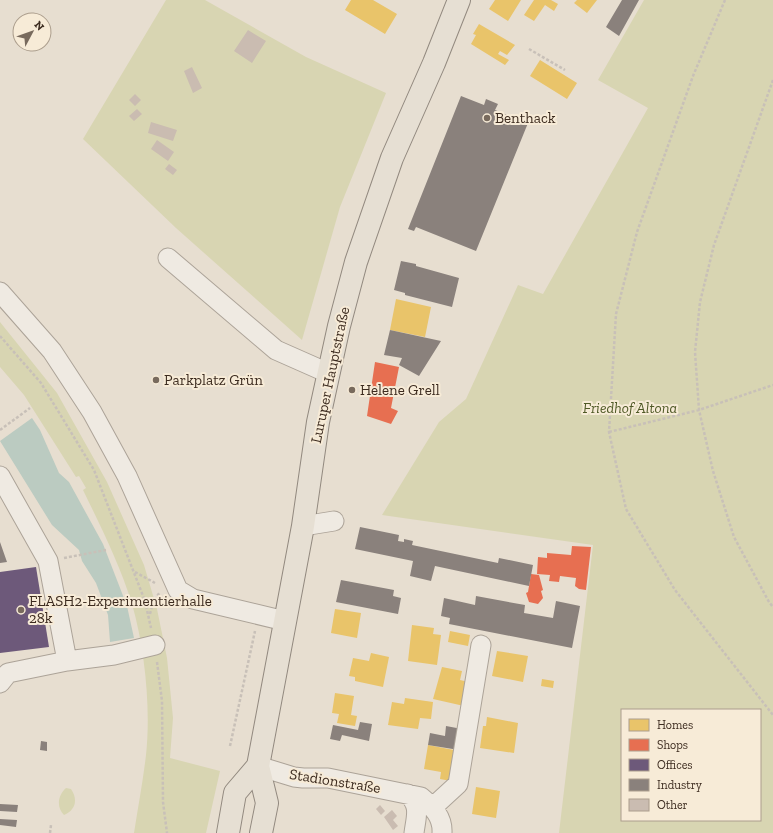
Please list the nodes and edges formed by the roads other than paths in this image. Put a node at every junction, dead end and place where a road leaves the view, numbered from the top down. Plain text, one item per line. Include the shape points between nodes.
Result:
1 (458, 0) edge
2 (168, 258) dead end
3 (0, 292) edge
4 (328, 373) junction
5 (0, 476) edge
6 (334, 521) dead end
7 (303, 526) junction
8 (285, 621) junction
9 (155, 645) road end
10 (481, 645) dead end
11 (67, 661) junction
12 (0, 683) edge
13 (258, 766) junction
14 (408, 794) junction
15 (433, 807) junction
16 (228, 833) edge
17 (261, 833) edge
18 (414, 833) edge
19 (442, 833) edge

1 - 4 main road, Luruper Hauptstraße via 373,210 354,269
2 - 4 street via 276,350
3 - 8 street via 52,350 92,412 127,476 172,584 193,599
4 - 7 main road, Luruper Hauptstraße via 312,458
5 - 11 street via 48,561
6 - 7 street
7 - 8 main road, Luruper Hauptstraße
8 - 13 main road, Luruper Hauptstraße
9 - 11 street via 114,655
10 - 15 street via 458,784
11 - 12 street via 8,673
13 - 14 street, Stadionstraße via 303,778 328,778
13 - 16 main road, Luruper Hauptstraße via 235,793
13 - 17 main road, Luruper Hauptstraße via 267,803
14 - 15 street, Stadionstraße via 420,797
14 - 18 street via 415,800 417,809
15 - 19 street via 440,818

